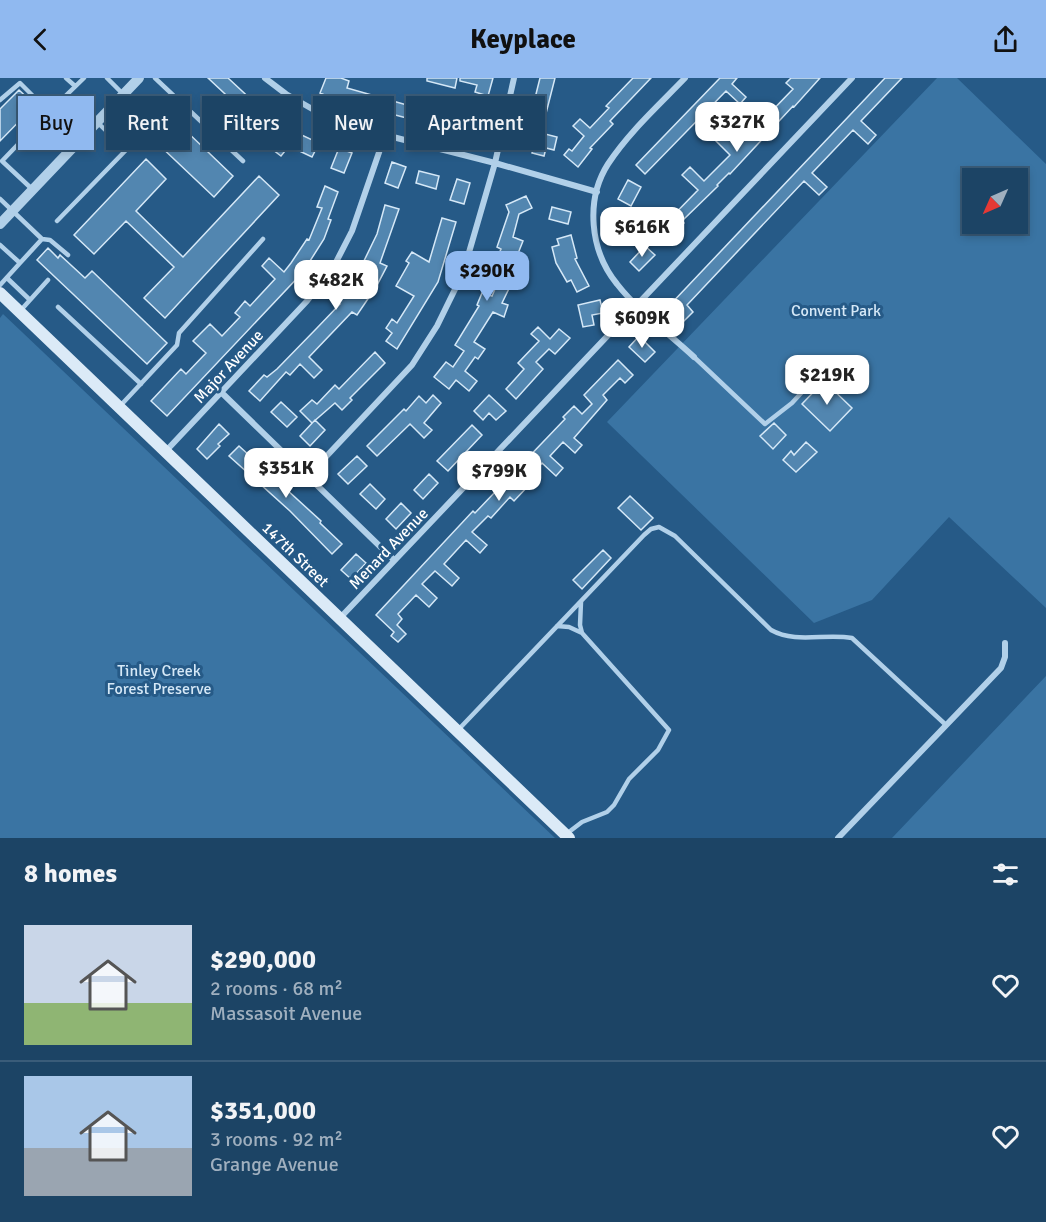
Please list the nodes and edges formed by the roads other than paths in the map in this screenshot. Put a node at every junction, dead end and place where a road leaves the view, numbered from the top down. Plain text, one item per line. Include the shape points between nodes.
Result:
1 (24, 78) edge
2 (66, 78) edge
3 (84, 78) edge
4 (107, 78) edge
5 (139, 78) edge
6 (155, 78) edge
7 (266, 78) edge
8 (514, 78) edge
9 (685, 78) edge
10 (852, 78) edge
11 (20, 83) junction
12 (75, 86) junction
13 (123, 94) junction
14 (33, 96) edge
15 (65, 96) edge
16 (0, 100) edge
17 (313, 109) edge
18 (97, 122) junction
19 (94, 125) edge
20 (394, 137) edge
21 (18, 143) edge
22 (70, 150) edge
23 (380, 150) edge
24 (1, 160) edge
25 (243, 161) dead end
26 (495, 163) junction
27 (33, 189) junction
28 (597, 192) junction
29 (0, 199) edge
30 (13, 211) junction
31 (57, 221) dead end
32 (0, 224) edge
33 (42, 239) junction
34 (263, 239) dead end
35 (0, 245) edge
36 (68, 255) dead end
37 (20, 263) junction
38 (7, 278) junction
39 (48, 280) dead end
40 (0, 285) edge
41 (2, 298) edge
42 (30, 300) junction
43 (637, 305) junction
44 (58, 307) dead end
45 (19, 312) junction
46 (694, 357) joint
47 (814, 379) dead end
48 (141, 384) junction
49 (222, 393) junction
50 (119, 407) junction
51 (165, 452) junction
52 (307, 477) junction
53 (394, 560) junction
54 (581, 602) junction
55 (339, 618) junction
56 (557, 626) junction
57 (582, 633) junction
58 (1005, 643) dead end
59 (946, 725) junction
60 (458, 731) junction
61 (567, 836) edge
62 (838, 838) edge

1 - 11 lane
2 - 12 lane
3 - 12 lane
4 - 13 lane
5 - 13 street
6 - 25 lane
7 - 17 street
8 - 26 street
9 - 28 street via 615,155
10 - 43 street, Menard Avenue
11 - 14 lane
11 - 16 lane
12 - 15 lane
13 - 18 street
18 - 19 street
18 - 31 lane via 126,150
20 - 26 street
21 - 24 lane
22 - 27 street
23 - 49 street, Major Avenue via 352,231 333,268
24 - 27 lane
26 - 28 street
26 - 52 street via 463,273 437,326 412,365
27 - 30 street
28 - 43 street via 594,229 602,260 616,284
29 - 30 lane
30 - 32 street
30 - 33 lane
33 - 36 lane via 50,240
33 - 37 lane
34 - 48 lane via 179,333 177,345
35 - 37 lane
37 - 38 lane
38 - 40 lane
38 - 42 lane
39 - 42 lane
41 - 45 main road, 147th Street
42 - 45 lane
43 - 46 street
43 - 53 street, Menard Avenue
44 - 48 lane
45 - 50 main road, 147th Street
46 - 47 lane via 765,424
48 - 50 lane
49 - 51 street, Major Avenue
49 - 52 street
50 - 51 main road, 147th Street
51 - 55 main road, 147th Street
52 - 53 street
53 - 55 street, Menard Avenue
54 - 56 lane
54 - 57 lane
54 - 59 lane via 644,535 659,527 690,549 771,630 796,638 852,638
55 - 60 main road, 147th Street
56 - 57 lane
56 - 60 lane
57 - 61 lane via 669,730 658,750 629,779 607,812 582,822
58 - 59 street via 1001,668
59 - 62 street
60 - 61 main road, 147th Street

